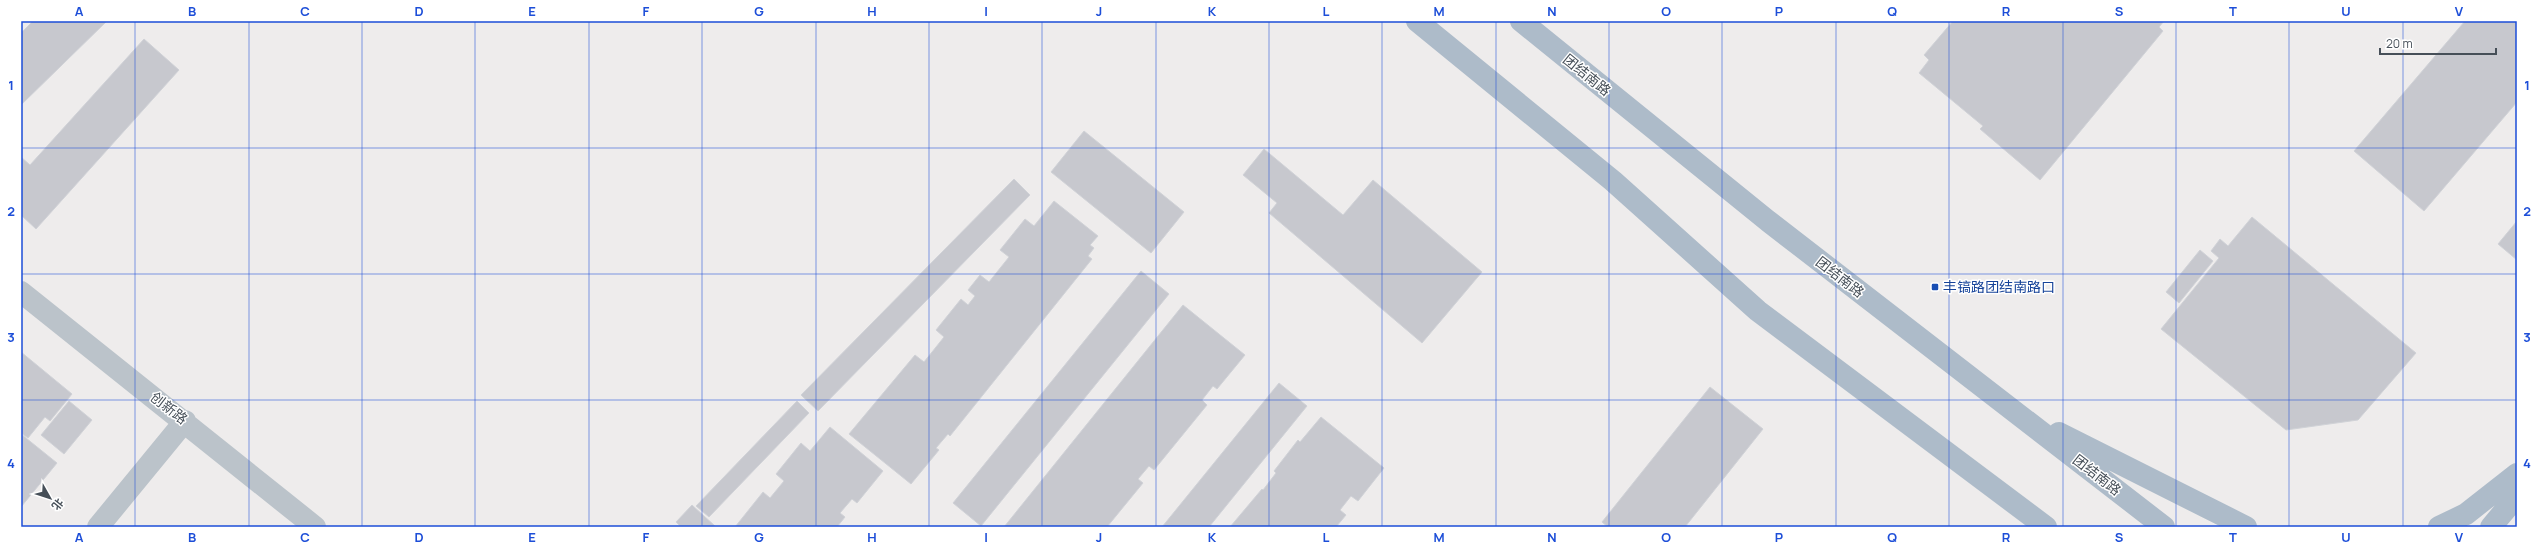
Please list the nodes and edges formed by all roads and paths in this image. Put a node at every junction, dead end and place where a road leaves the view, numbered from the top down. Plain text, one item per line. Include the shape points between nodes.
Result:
1 (1417, 21) edge
2 (1521, 21) edge
3 (21, 292) edge
4 (2014, 411) junction
5 (185, 421) junction
6 (1963, 465) junction
7 (2517, 474) edge
8 (2517, 496) edge
9 (98, 527) edge
10 (315, 527) edge
11 (2021, 527) edge
12 (2046, 527) edge
13 (2164, 527) edge
14 (2246, 527) edge
15 (2440, 527) edge
16 (2491, 527) edge

1 - 6 main road via 1614,181 1758,311
2 - 4 main road, 团结南路 via 1768,221
3 - 5 street, 创新路
4 - 13 main road, 团结南路
4 - 14 main road
5 - 9 street
5 - 10 street, 创新路
6 - 11 main road
6 - 12 main road
7 - 15 main road via 2466,514
8 - 16 main road

